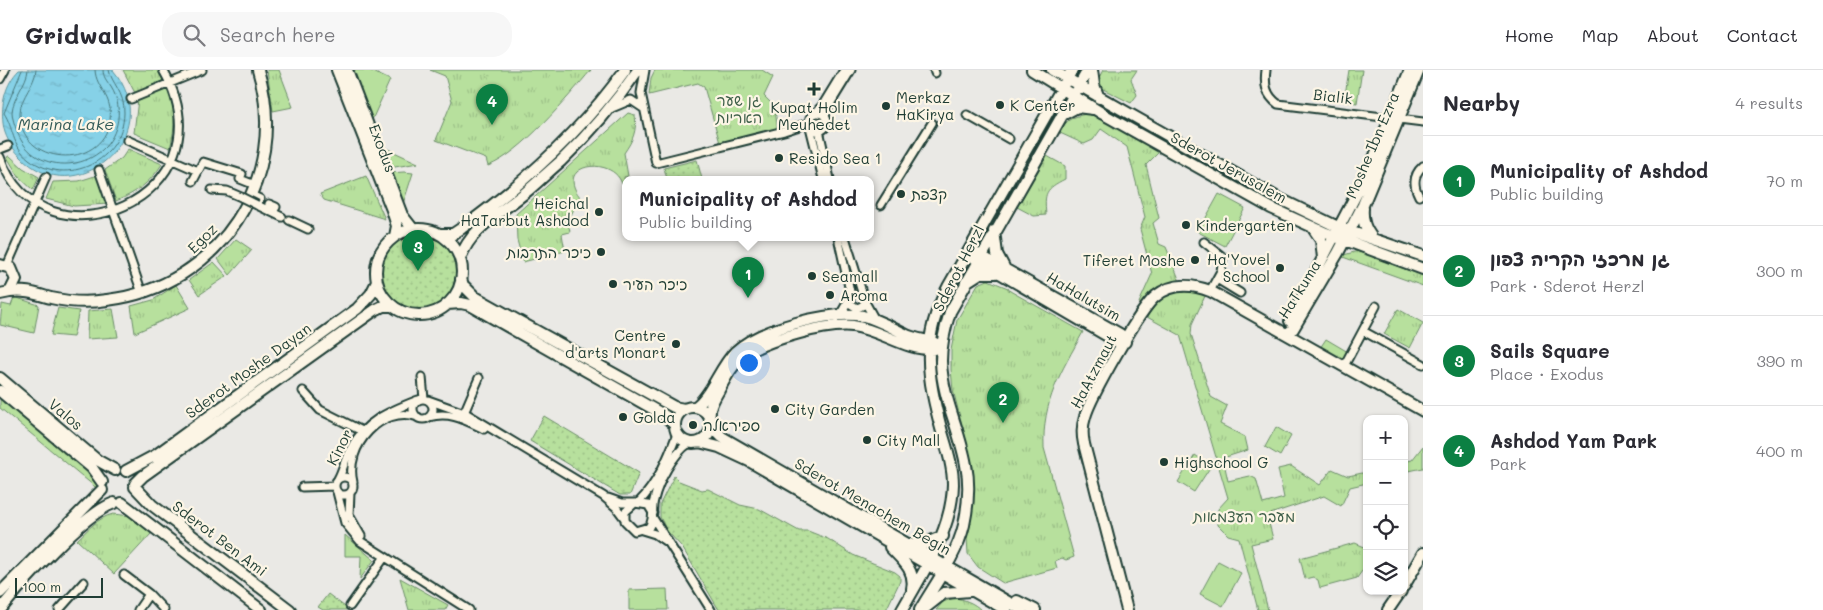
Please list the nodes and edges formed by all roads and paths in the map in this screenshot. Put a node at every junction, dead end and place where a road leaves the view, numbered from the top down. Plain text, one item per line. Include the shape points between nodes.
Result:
1 (5, 70) edge
2 (163, 70) edge
3 (201, 70) edge
4 (258, 70) edge
5 (337, 70) edge
6 (347, 70) edge
7 (625, 70) edge
8 (638, 70) edge
9 (645, 70) edge
10 (844, 70) edge
11 (850, 70) edge
12 (1052, 70) edge
13 (1088, 70) edge
14 (1092, 70) edge
15 (1266, 70) edge
16 (1410, 70) edge
17 (1419, 70) edge
18 (1036, 72) edge
19 (0, 79) edge
20 (1067, 79) edge
21 (170, 83) junction
22 (1075, 90) junction
23 (1099, 98) junction
24 (131, 99) dead end
25 (643, 108) junction
26 (814, 113) junction
27 (1047, 113) junction
28 (603, 114) junction
29 (1104, 114) junction
30 (967, 115) dead end
31 (825, 117) junction
32 (1060, 117) junction
33 (1396, 118) junction
34 (1423, 122) edge
35 (932, 123) dead end
36 (810, 124) junction
37 (819, 130) junction
38 (1009, 139) dead end
39 (126, 140) dead end
40 (8, 146) dead end
41 (0, 150) edge
42 (0, 157) edge
43 (171, 159) junction
44 (1423, 166) edge
45 (200, 168) junction
46 (99, 170) dead end
47 (821, 176) edge
48 (829, 176) edge
49 (46, 177) dead end
50 (240, 178) junction
51 (193, 181) dead end
52 (255, 185) junction
53 (212, 190) dead end
54 (1419, 196) dead end
55 (252, 199) junction
56 (35, 201) junction
57 (269, 204) dead end
58 (881, 205) dead end
59 (1363, 205) junction
60 (114, 211) junction
61 (1349, 211) junction
62 (273, 212) junction
63 (1315, 223) junction
64 (308, 229) dead end
65 (413, 229) junction
66 (994, 231) junction
67 (440, 234) junction
68 (1343, 234) junction
69 (395, 236) junction
70 (1373, 239) junction
71 (839, 241) edge
72 (846, 241) edge
73 (1204, 242) dead end
74 (1367, 248) junction
75 (970, 252) junction
76 (1338, 253) junction
77 (1423, 256) edge
78 (979, 258) junction
79 (460, 260) junction
80 (1322, 261) junction
81 (3, 265) edge
82 (1423, 269) edge
83 (1002, 270) junction
84 (16, 276) junction
85 (461, 279) junction
86 (1217, 279) junction
87 (377, 282) junction
88 (965, 282) junction
89 (1210, 291) junction
90 (33, 292) junction
91 (1240, 292) dead end
92 (5, 293) edge
93 (142, 293) junction
94 (864, 302) junction
95 (848, 303) junction
96 (447, 304) junction
97 (393, 306) junction
98 (1376, 306) dead end
99 (840, 315) junction
100 (876, 320) junction
101 (1294, 320) junction
102 (1138, 321) junction
103 (1266, 324) junction
104 (1105, 330) junction
105 (1363, 331) junction
106 (1287, 334) junction
107 (1125, 342) junction
108 (928, 345) junction
109 (1306, 346) junction
110 (942, 347) junction
111 (1112, 364) junction
112 (1423, 364) edge
113 (1344, 366) junction
114 (422, 377) dead end
115 (0, 378) edge
116 (479, 378) dead end
117 (0, 391) edge
118 (303, 391) dead end
119 (423, 400) junction
120 (695, 407) junction
121 (684, 409) junction
122 (1423, 411) edge
123 (464, 413) junction
124 (418, 417) junction
125 (429, 417) junction
126 (710, 422) junction
127 (676, 430) junction
128 (362, 431) junction
129 (694, 442) junction
130 (516, 444) junction
131 (115, 470) junction
132 (126, 471) junction
133 (353, 482) junction
134 (135, 485) junction
135 (102, 486) junction
136 (336, 486) junction
137 (302, 487) dead end
138 (350, 494) junction
139 (603, 496) junction
140 (118, 503) junction
141 (637, 503) junction
142 (653, 516) junction
143 (625, 518) junction
144 (642, 530) junction
145 (943, 536) junction
146 (881, 538) junction
147 (908, 544) junction
148 (675, 553) junction
149 (1422, 557) edge
150 (383, 558) junction
151 (929, 561) junction
152 (943, 569) junction
153 (124, 576) dead end
154 (1408, 580) edge
155 (84, 582) dead end
156 (972, 591) junction
157 (990, 591) junction
158 (912, 592) junction
159 (0, 593) edge
160 (149, 594) junction
161 (1398, 595) edge
162 (350, 606) dead end
163 (1005, 609) edge
164 (0, 610) edge
165 (59, 610) edge
166 (138, 610) edge
167 (164, 610) edge
168 (261, 610) edge
169 (290, 610) edge
170 (469, 610) edge
171 (711, 610) edge
172 (902, 610) edge
173 (921, 610) edge
174 (1022, 610) edge
175 (1035, 610) edge
176 (1127, 610) edge
177 (1388, 610) edge

1 - 19 street
2 - 21 street
3 - 21 street
4 - 52 main road, Egoz via 265,99 266,133 262,165
5 - 69 main road, Exodus via 392,210 397,226
6 - 65 main road, Exodus via 402,215
7 - 67 main road via 561,145 521,183 453,234
8 - 28 main road
9 - 25 street via 641,87
10 - 26 street via 822,106
11 - 31 street
12 - 20 main road, Sderot Jerusalem
13 - 22 main road, Sderot Herzl
14 - 23 main road
15 - 33 street, Bialik via 1264,81 1269,97 1278,104
16 - 33 main road, Moshe Ibn Ezra
17 - 33 main road, Moshe Ibn Ezra
18 - 20 main road, Sderot Jerusalem
18 - 27 main road via 1050,91
20 - 22 main road, Sderot Jerusalem
20 - 27 main road, Sderot Herzl
21 - 24 street
21 - 43 street via 179,120
22 - 23 main road, Sderot Jerusalem
22 - 29 main road, Sderot Jerusalem
22 - 32 main road, Sderot Herzl
23 - 63 main road, Sderot Jerusalem via 1278,198
25 - 28 street via 628,100
25 - 36 street via 656,163
26 - 31 street via 822,113
26 - 36 street
27 - 75 main road, Sderot Herzl
28 - 79 main road via 562,160 474,235 464,247
29 - 32 main road via 1082,107
29 - 63 main road, Sderot Jerusalem via 1262,203
30 - 38 street
31 - 37 street via 827,124
32 - 66 main road, Sderot Herzl
33 - 34 street, Bialik
33 - 59 main road, Moshe Ibn Ezra
33 - 61 main road, Moshe Ibn Ezra
35 - 58 street
36 - 37 street
36 - 47 street
37 - 48 street
39 - 43 street
40 - 41 street
42 - 56 street via 13,181
43 - 45 street
43 - 60 street via 146,194
44 - 54 street via 1416,175
45 - 50 street
45 - 50 street via 203,162 242,174
45 - 51 street
46 - 60 street
49 - 56 street
50 - 52 street
52 - 55 main road, Egoz
53 - 55 street
55 - 62 street
55 - 93 main road, Egoz via 209,255 173,280
56 - 60 street via 77,215
56 - 81 street
57 - 62 street via 276,207
59 - 68 main road, Moshe Ibn Ezra
59 - 70 main road via 1363,223
60 - 93 street
61 - 63 main road
61 - 68 main road, Moshe Ibn Ezra
62 - 64 street
63 - 68 main road, Sderot Jerusalem
63 - 80 main road via 1323,246
65 - 67 main road
65 - 69 main road
66 - 78 main road, Sderot Herzl
66 - 83 main road
67 - 79 main road via 452,245
68 - 70 main road, Sderot Jerusalem
68 - 74 main road, Sderot Jerusalem
68 - 76 main road, HaTkuma
68 - 80 main road, HaTkuma
69 - 87 main road via 379,256
70 - 77 main road, Sderot Jerusalem
71 - 95 street via 851,296
72 - 94 street
73 - 86 street via 1223,257
74 - 76 main road
74 - 82 main road, Sderot Jerusalem
75 - 78 main road, HaHalutsim
75 - 108 main road, Sderot Herzl via 944,294
76 - 101 main road, HaTkuma
78 - 83 main road, HaHalutsim
78 - 88 main road, Sderot Herzl
79 - 85 main road
80 - 101 main road, HaTkuma
81 - 84 main road, Egoz
83 - 88 main road via 980,273
83 - 104 main road, HaHalutsim
84 - 90 main road, Egoz
84 - 92 main road via 15,285
85 - 96 main road via 454,297
85 - 121 main road via 475,297 674,407
86 - 89 street
86 - 91 street
87 - 97 main road
87 - 132 main road, Sderot Moshe Dayan via 357,309 156,455
88 - 110 main road, Sderot Herzl via 950,312
89 - 102 main road, HaAtzmaut via 1198,286 1164,291 1150,301
89 - 103 main road, HaAtzmaut
90 - 92 main road, Egoz
90 - 93 main road, Egoz via 50,298 83,302
94 - 95 street via 857,308
94 - 100 street
95 - 99 street
96 - 97 main road via 433,312 416,314
96 - 127 main road via 461,302 470,305 664,414
97 - 134 main road, Sderot Moshe Dayan via 375,310 143,476
98 - 105 street
99 - 100 main road
99 - 120 main road via 781,328 753,338 725,363 702,402
100 - 108 main road
101 - 103 main road
101 - 106 main road, HaTkuma
101 - 109 main road
102 - 104 main road
102 - 107 main road, HaAtzmaut
103 - 106 main road, HaAtzmaut
104 - 107 main road, HaHalutsim via 1120,334
104 - 111 main road via 1112,346
105 - 112 street
105 - 113 street
106 - 109 main road, HaAtzmaut
107 - 111 main road, HaAtzmaut
108 - 110 main road
108 - 126 main road via 902,343 846,325 771,342 747,353 732,367 713,400
108 - 145 main road, Sderot Herzl via 929,381 952,470 951,500
109 - 113 main road, HaAtzmaut
110 - 152 main road, Sderot Herzl via 943,379 968,480 962,530
111 - 176 main road, HaAtzmaut via 1090,404 1082,435
113 - 122 main road, HaAtzmaut
114 - 119 street
115 - 131 main road, Valos via 97,460
116 - 123 street
117 - 135 main road, Valos via 92,468
118 - 128 street via 320,410
119 - 123 street
119 - 124 street via 414,407
119 - 125 street via 433,409
119 - 128 street, Kinor via 385,413
120 - 121 main road
120 - 126 main road via 704,411
121 - 127 main road via 677,416
123 - 130 street
124 - 125 street, Kinor
124 - 133 street, Kinor via 397,414 372,428 352,456
125 - 130 street via 453,415
126 - 129 main road via 707,436
126 - 147 main road, Sderot Menachem Begin via 722,437
127 - 129 main road
127 - 141 street via 650,488
128 - 136 street, Kinor via 349,451
129 - 142 street via 674,459 658,488
129 - 146 main road, Sderot Menachem Begin via 719,447 748,461
130 - 139 street
131 - 132 main road
131 - 135 main road via 107,474
132 - 134 main road
133 - 136 street via 345,477
133 - 138 street
134 - 140 main road, Sderot Moshe Dayan via 132,497
134 - 169 main road, Sderot Ben Ami via 152,505
135 - 140 main road via 106,498
135 - 159 main road
136 - 137 street
136 - 138 street via 344,496
136 - 150 street via 348,528
138 - 150 street via 348,509 352,524
139 - 141 street via 622,503
139 - 143 street
140 - 164 main road, Sderot Moshe Dayan via 97,512 53,552
140 - 168 main road, Sderot Ben Ami
141 - 142 street via 648,506
141 - 143 street via 627,508
142 - 144 street via 649,527
142 - 148 street
143 - 144 street via 631,529
144 - 148 street via 659,537
145 - 147 main road via 924,544
145 - 151 main road, Sderot Herzl
146 - 151 main road, Sderot Menachem Begin
146 - 158 main road via 910,568
147 - 151 main road, Sderot Menachem Begin
148 - 171 street
149 - 154 main road
150 - 162 street
150 - 170 street
151 - 152 main road, Sderot Menachem Begin
151 - 158 main road, Sderot Herzl
152 - 156 main road, Sderot Menachem Begin
152 - 157 main road, Sderot Menachem Begin
152 - 173 main road, Sderot Herzl
153 - 160 street
155 - 165 street
156 - 163 main road, Sderot Menachem Begin
156 - 173 main road via 944,594
157 - 174 main road, Sderot Menachem Begin
157 - 175 main road
158 - 172 main road, Sderot Herzl
160 - 166 street
160 - 167 street
161 - 177 main road

